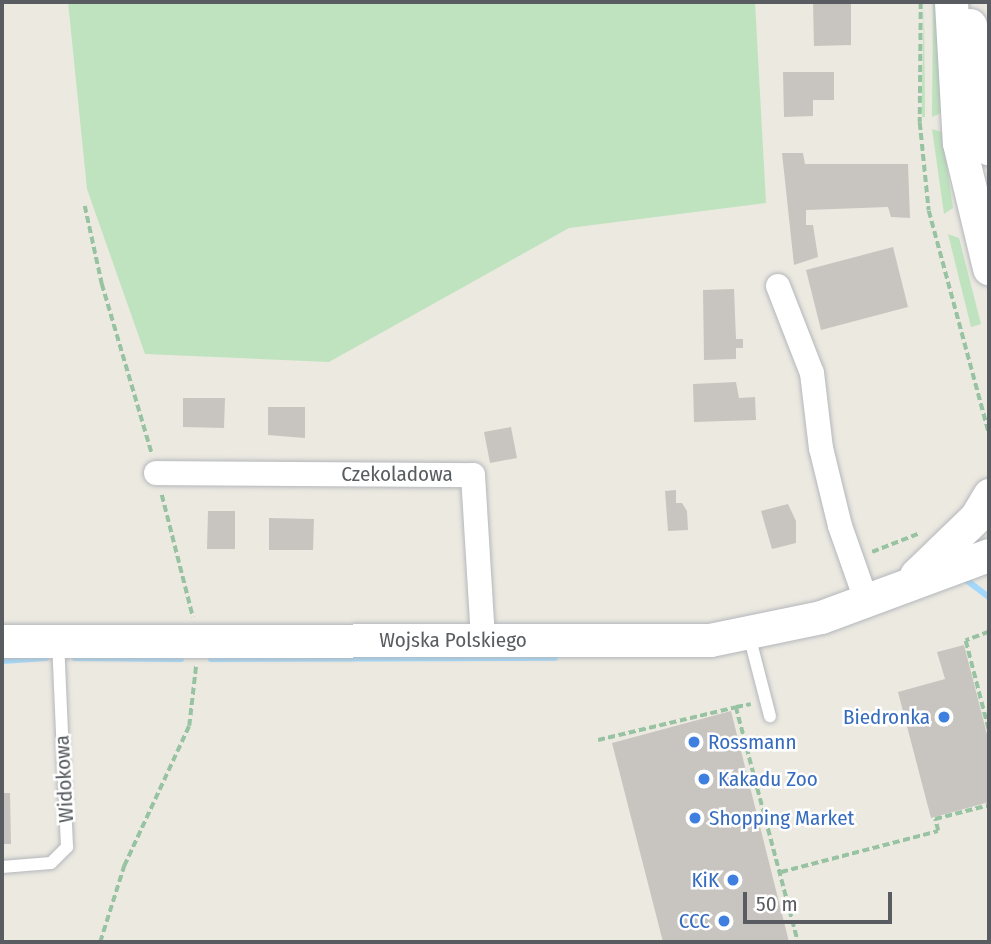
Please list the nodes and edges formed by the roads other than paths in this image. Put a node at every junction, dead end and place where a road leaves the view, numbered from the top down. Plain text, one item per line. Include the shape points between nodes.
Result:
1 (957, 9) edge
2 (989, 149) edge
3 (989, 268) edge
4 (778, 286) dead end
5 (156, 473) road end
6 (989, 495) edge
7 (989, 529) edge
8 (989, 555) edge
9 (933, 572) junction
10 (881, 594) junction
11 (749, 635) junction
12 (57, 639) junction
13 (484, 639) junction
14 (2, 641) edge
15 (770, 716) dead end
16 (2, 867) edge

1 - 2 street
1 - 3 street via 959,143
4 - 10 street via 812,373 821,448 840,526
5 - 13 street, Czekoladowa via 473,475
6 - 9 street
7 - 9 street
8 - 9 street
9 - 10 street, Wojska Polskiego
10 - 11 street, Wojska Polskiego
11 - 13 street, Wojska Polskiego via 710,640
11 - 15 lane
12 - 13 street, Wojska Polskiego
12 - 14 street, Wojska Polskiego
12 - 16 lane, Widokowa via 67,847 51,863

